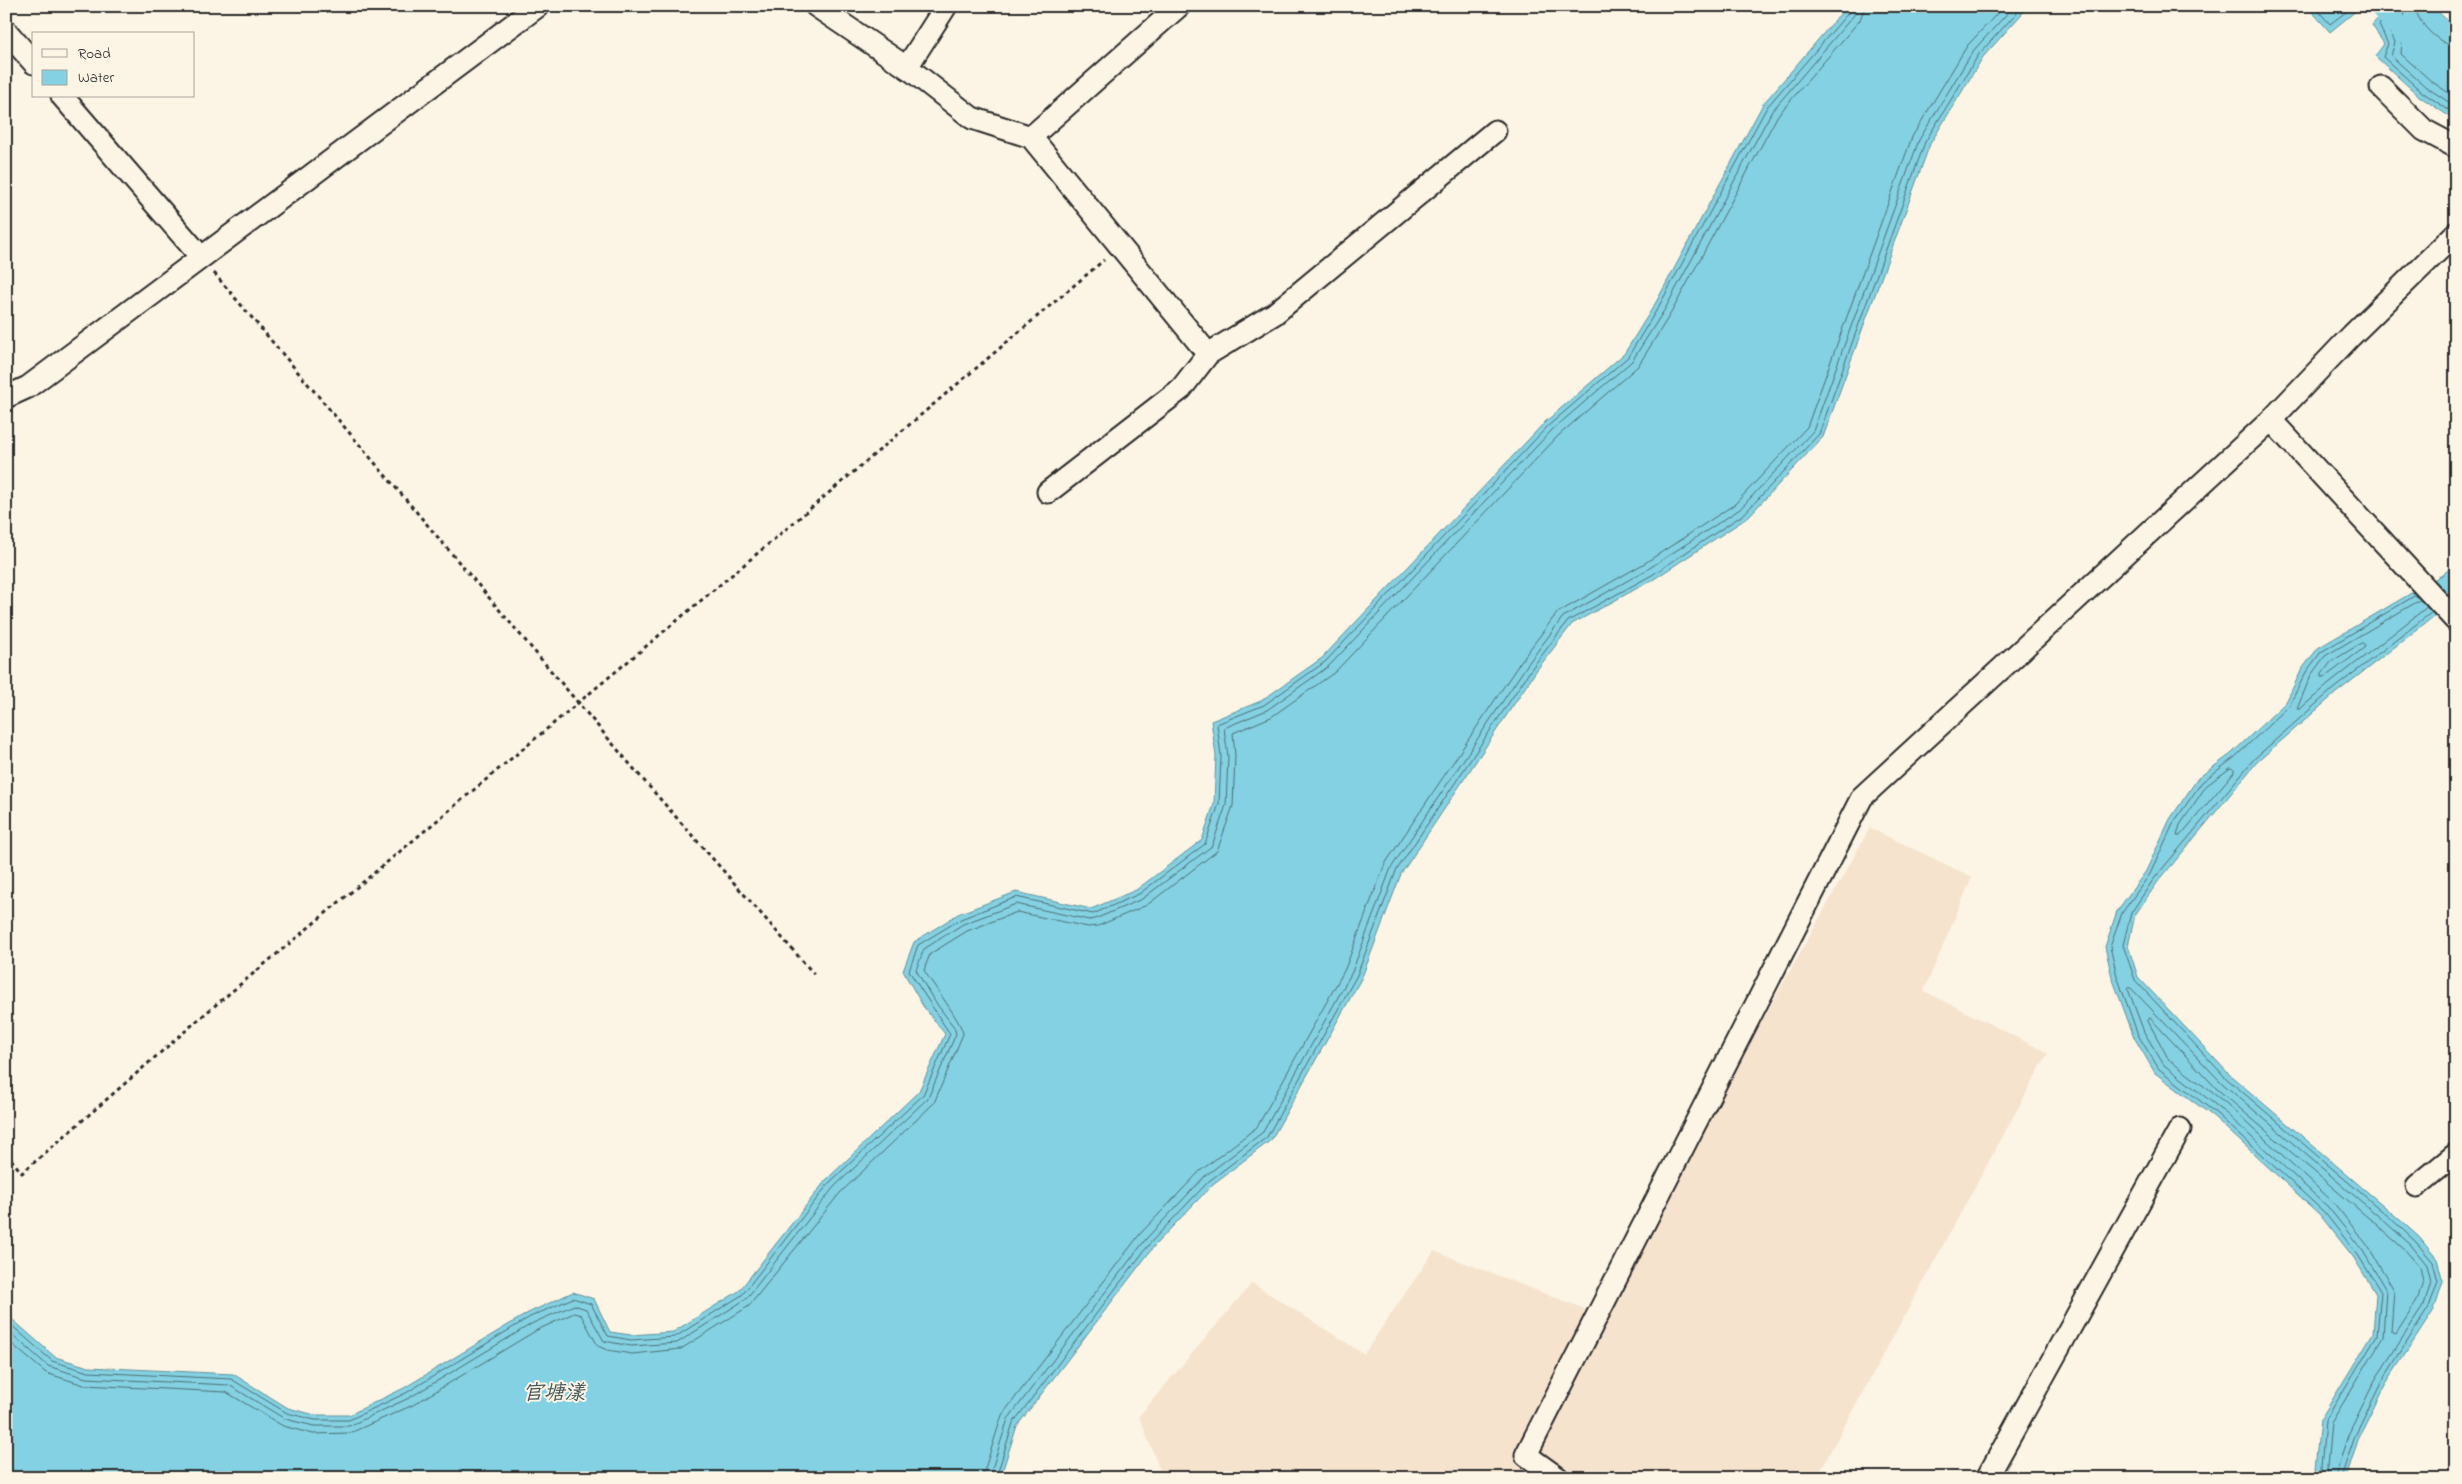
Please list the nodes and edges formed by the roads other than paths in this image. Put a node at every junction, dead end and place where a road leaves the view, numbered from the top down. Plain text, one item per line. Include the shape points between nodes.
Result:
1 (538, 6) edge
2 (816, 6) edge
3 (946, 6) edge
4 (1179, 6) edge
5 (6, 31) edge
6 (32, 61) edge
7 (907, 67) junction
8 (2381, 87) dead end
9 (64, 98) edge
10 (1496, 131) dead end
11 (1031, 138) junction
12 (2456, 148) edge
13 (2456, 233) edge
14 (201, 257) junction
15 (1208, 354) junction
16 (6, 397) edge
17 (2271, 420) junction
18 (1048, 492) dead end
19 (2456, 621) edge
20 (2180, 1129) dead end
21 (2456, 1154) edge
22 (2417, 1186) dead end
23 (1558, 1478) edge
24 (1987, 1478) edge

1 - 14 street
2 - 7 street
3 - 7 street
4 - 11 street
5 - 6 street
7 - 11 street via 972,118
8 - 12 street via 2424,130
9 - 14 street
10 - 15 street via 1274,314
11 - 15 street
13 - 17 street
14 - 16 street via 28,387
15 - 18 street via 1181,389
17 - 19 street
17 - 23 street via 1862,797 1526,1455
20 - 24 street
21 - 22 street

